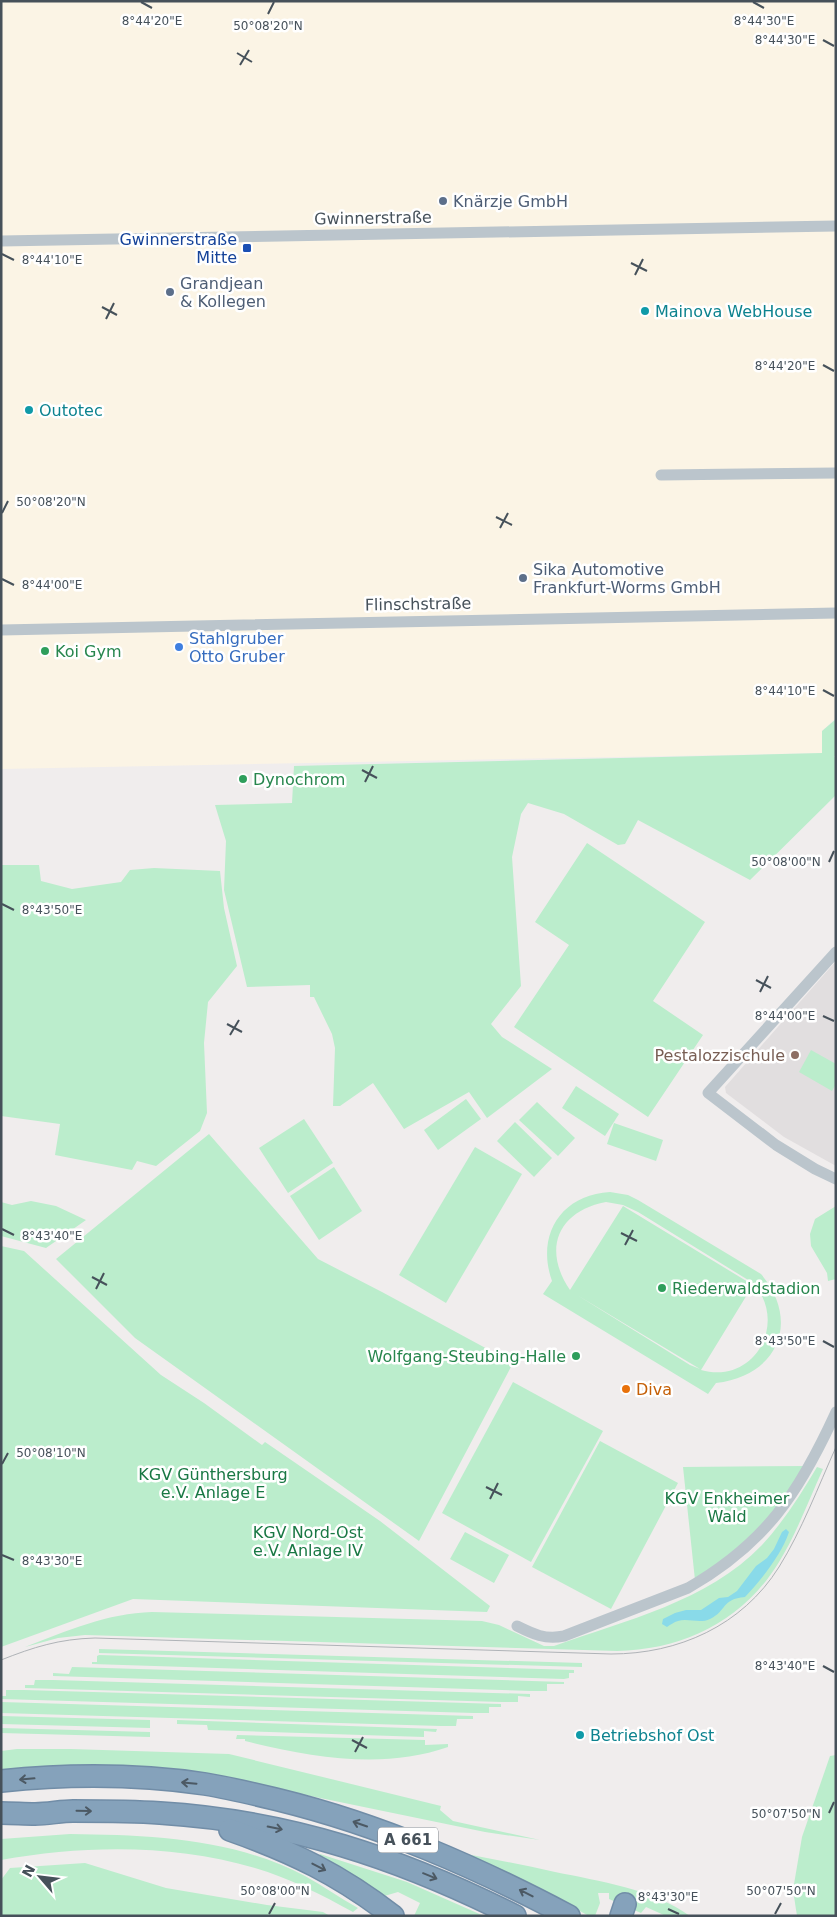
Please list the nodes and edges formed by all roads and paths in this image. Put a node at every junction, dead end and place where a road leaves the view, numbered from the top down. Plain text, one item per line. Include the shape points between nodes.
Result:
1 (836, 226) edge
2 (1, 241) edge
3 (836, 473) edge
4 (661, 475) dead end
5 (836, 613) edge
6 (1, 630) edge
7 (836, 952) edge
8 (836, 1179) edge
9 (836, 1412) edge
10 (517, 1626) dead end
11 (1, 1781) edge
12 (1, 1813) edge
13 (192, 1817) junction
14 (393, 1916) edge
15 (515, 1916) edge
16 (569, 1916) edge

1 - 2 street, Gwinnerstraße
3 - 4 street
5 - 6 street, Flinschstraße
7 - 8 street via 708,1093 776,1145
9 - 10 street via 805,1476 782,1510 740,1554 705,1579 564,1636 546,1638
16 -> 11 highway, A 661 via 464,1863 410,1841 323,1811 237,1790 112,1776
12 -> 13 highway, A 661 via 72,1811
13 -> 14 highway via 266,1843 324,1869
13 -> 15 highway, A 661 via 277,1828 367,1852 431,1876

